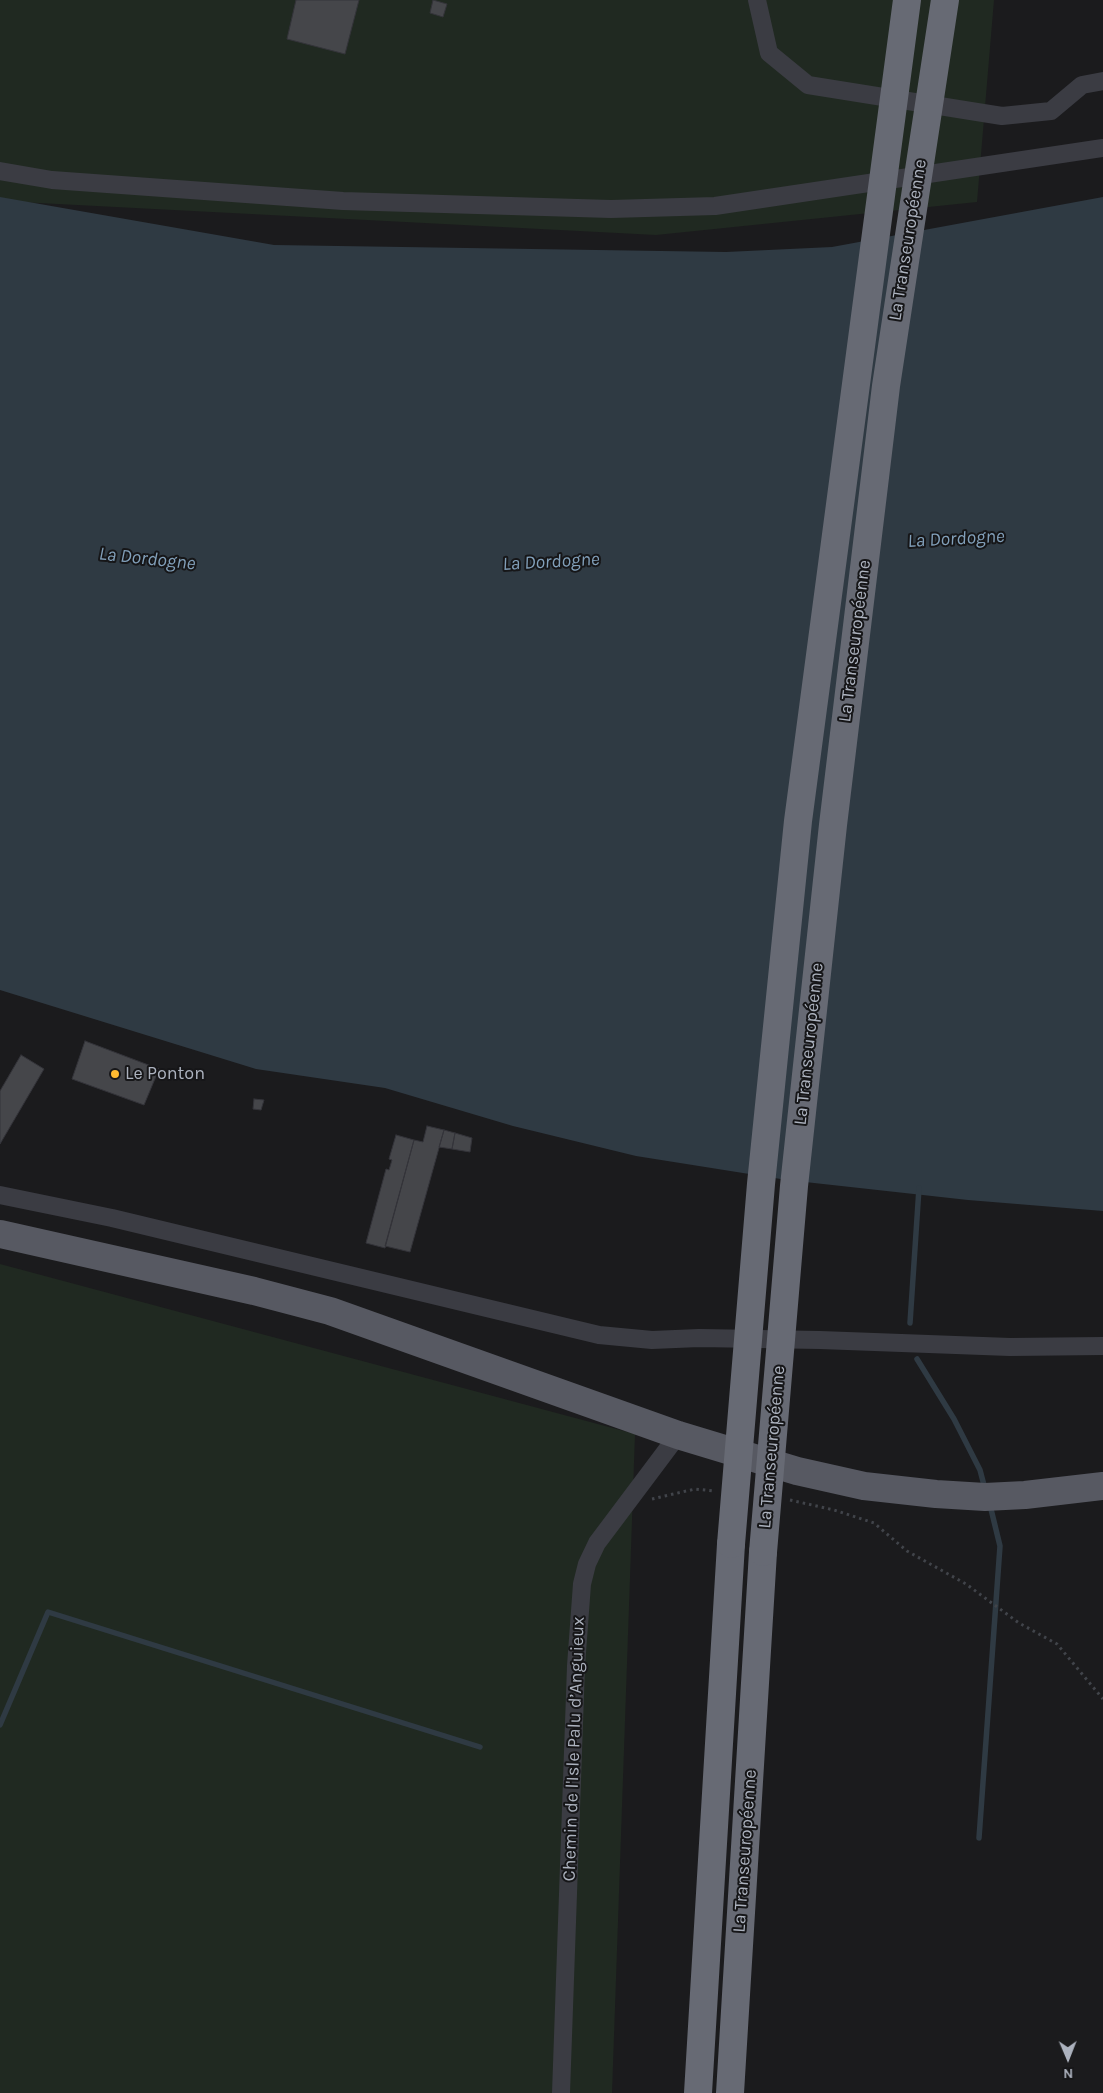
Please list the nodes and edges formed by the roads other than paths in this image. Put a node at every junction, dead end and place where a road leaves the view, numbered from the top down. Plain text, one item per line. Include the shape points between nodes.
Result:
1 (757, 0) edge
2 (907, 0) edge
3 (945, 0) edge
4 (1103, 81) edge
5 (1103, 148) edge
6 (0, 171) edge
7 (0, 1195) edge
8 (0, 1234) edge
9 (1103, 1346) edge
10 (678, 1435) junction
11 (1103, 1486) edge
12 (561, 2093) edge
13 (698, 2093) edge
14 (730, 2093) edge

1 - 4 street via 769,53 808,85 1002,116 1051,111 1082,85
2 - 13 highway, La Transeuropéenne, bridge via 798,820 760,1184 731,1544
3 - 14 highway, La Transeuropéenne, bridge via 886,386 832,826 794,1186 764,1552
5 - 6 street via 714,206 611,209 343,201 52,180
7 - 9 street via 600,1335 652,1340 699,1338 1010,1347
8 - 10 main road via 330,1310
10 - 11 main road via 807,1473 864,1486 985,1497
10 - 12 street, Chemin de l'Isle Palu d’Anguieux via 597,1543 587,1564 579,1611 576,1666

